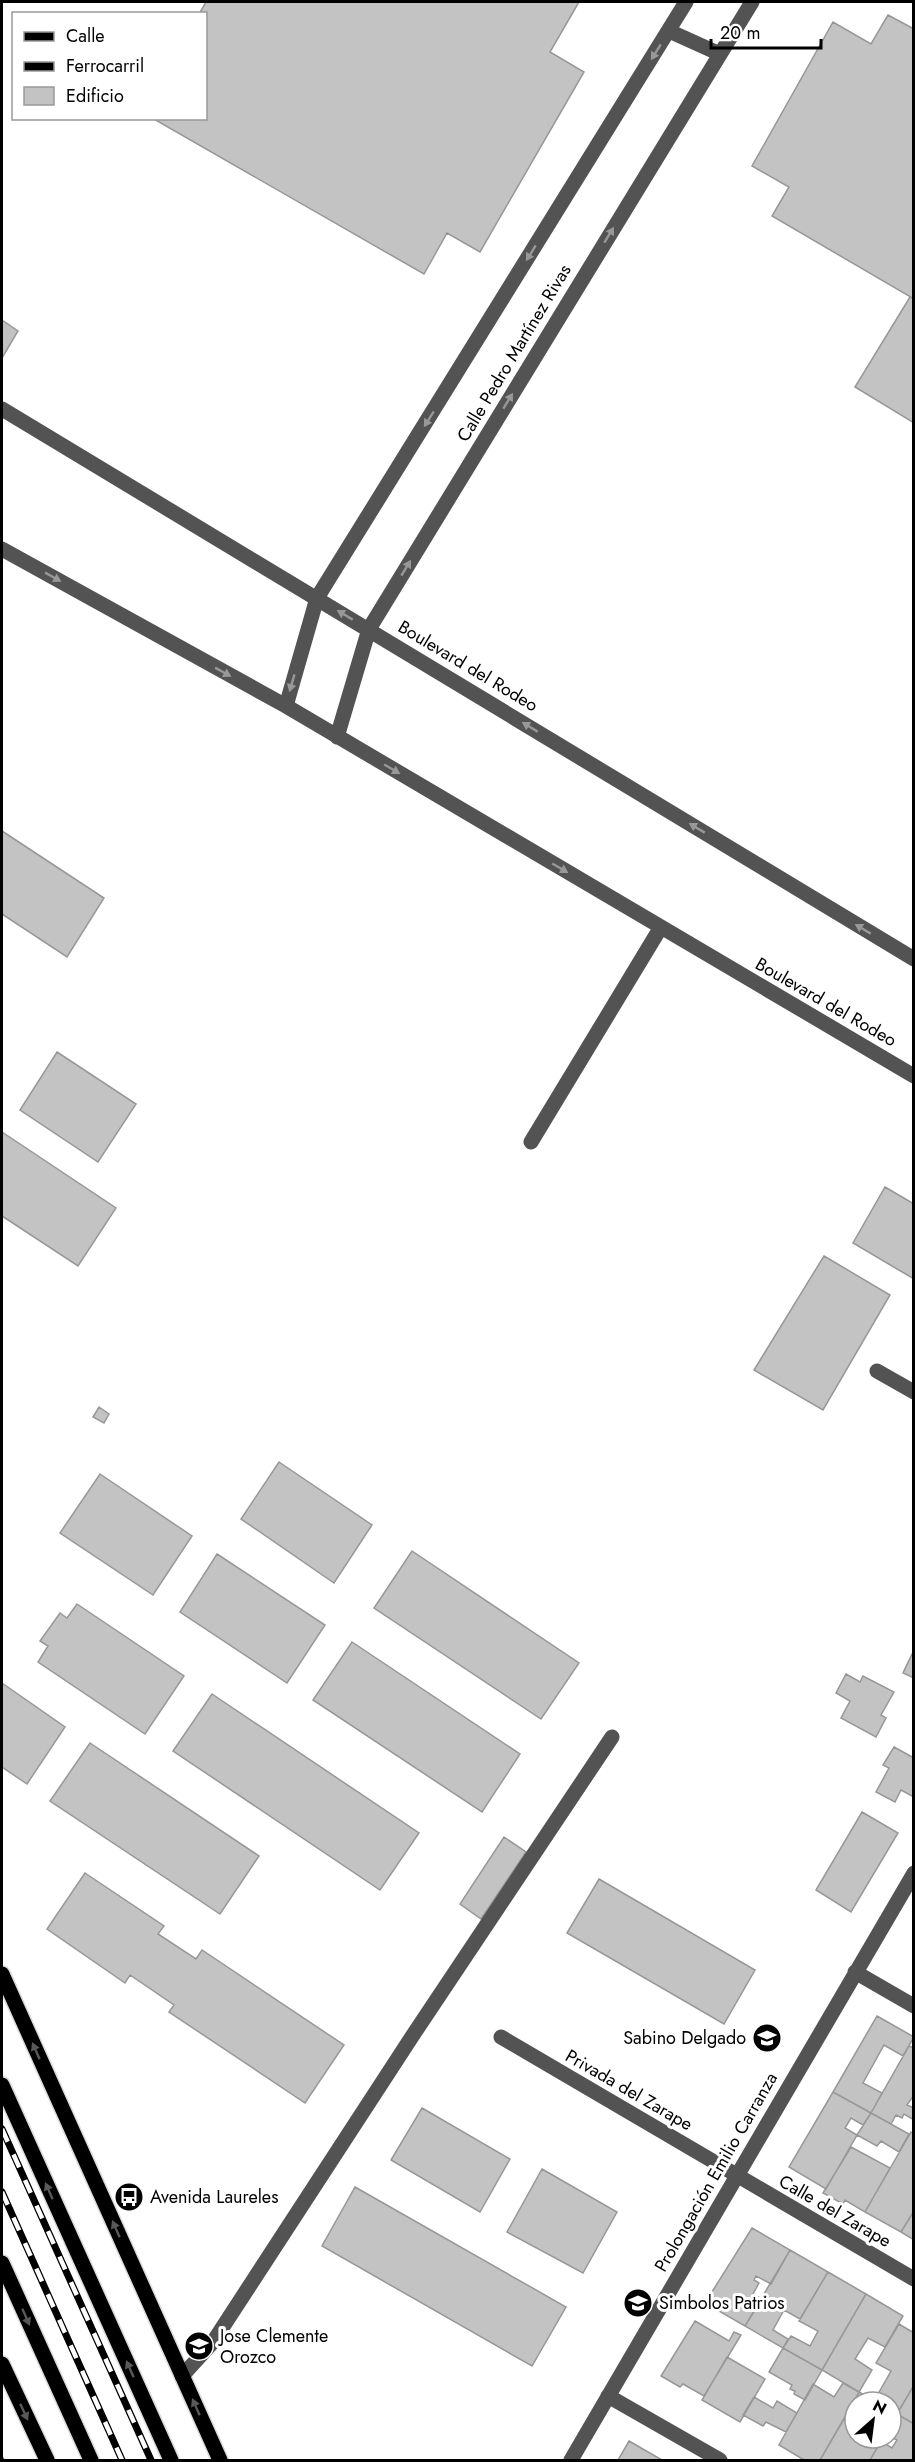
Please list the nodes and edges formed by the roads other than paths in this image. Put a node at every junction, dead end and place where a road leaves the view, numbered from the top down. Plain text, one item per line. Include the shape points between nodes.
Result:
1 (686, 2) edge
2 (752, 2) edge
3 (669, 31) junction
4 (720, 54) junction
5 (2, 409) edge
6 (2, 549) edge
7 (317, 598) junction
8 (369, 629) junction
9 (286, 706) junction
10 (337, 737) junction
11 (661, 927) junction
12 (914, 959) edge
13 (914, 1076) edge
14 (531, 1142) dead end
15 (877, 1371) dead end
16 (914, 1392) edge
17 (612, 1737) dead end
18 (914, 1873) edge
19 (855, 1972) junction
20 (2, 1974) edge
21 (914, 2006) edge
22 (501, 2037) dead end
23 (2, 2085) edge
24 (737, 2175) junction
25 (2, 2263) edge
26 (914, 2279) edge
27 (2, 2364) edge
28 (182, 2376) junction
29 (608, 2396) junction
30 (46, 2460) edge
31 (91, 2460) edge
32 (171, 2460) edge
33 (220, 2460) edge
34 (571, 2460) edge
35 (720, 2460) edge

1 - 3 street, Calle Pedro Martínez Rivas
2 - 4 street, Calle Pedro Martínez Rivas
3 - 4 street
3 -> 7 street, Calle Pedro Martínez Rivas
8 -> 4 street, Calle Pedro Martínez Rivas
5 - 7 street, Boulevard del Rodeo
6 -> 9 street, Boulevard del Rodeo
8 -> 7 street, Boulevard del Rodeo
7 -> 9 street, Calle Pedro Martínez Rivas
8 - 10 street, Calle Pedro Martínez Rivas
12 -> 8 street, Boulevard del Rodeo
9 - 10 street, Boulevard del Rodeo
10 -> 11 street, Boulevard del Rodeo
11 - 13 street, Boulevard del Rodeo
11 - 14 street
15 - 16 street
17 - 28 street via 213,2342
18 - 19 street, Prolongación Emilio Carranza
19 - 21 street
19 - 24 street, Prolongación Emilio Carranza
28 -> 20 main road
22 - 24 street, Privada del Zarape
32 -> 23 main road
24 - 26 street, Calle del Zarape
24 - 29 street, Prolongación Emilio Carranza
25 -> 31 main road
27 -> 30 main road
33 -> 28 main road
29 - 34 street, Prolongación Emilio Carranza
29 - 35 street

